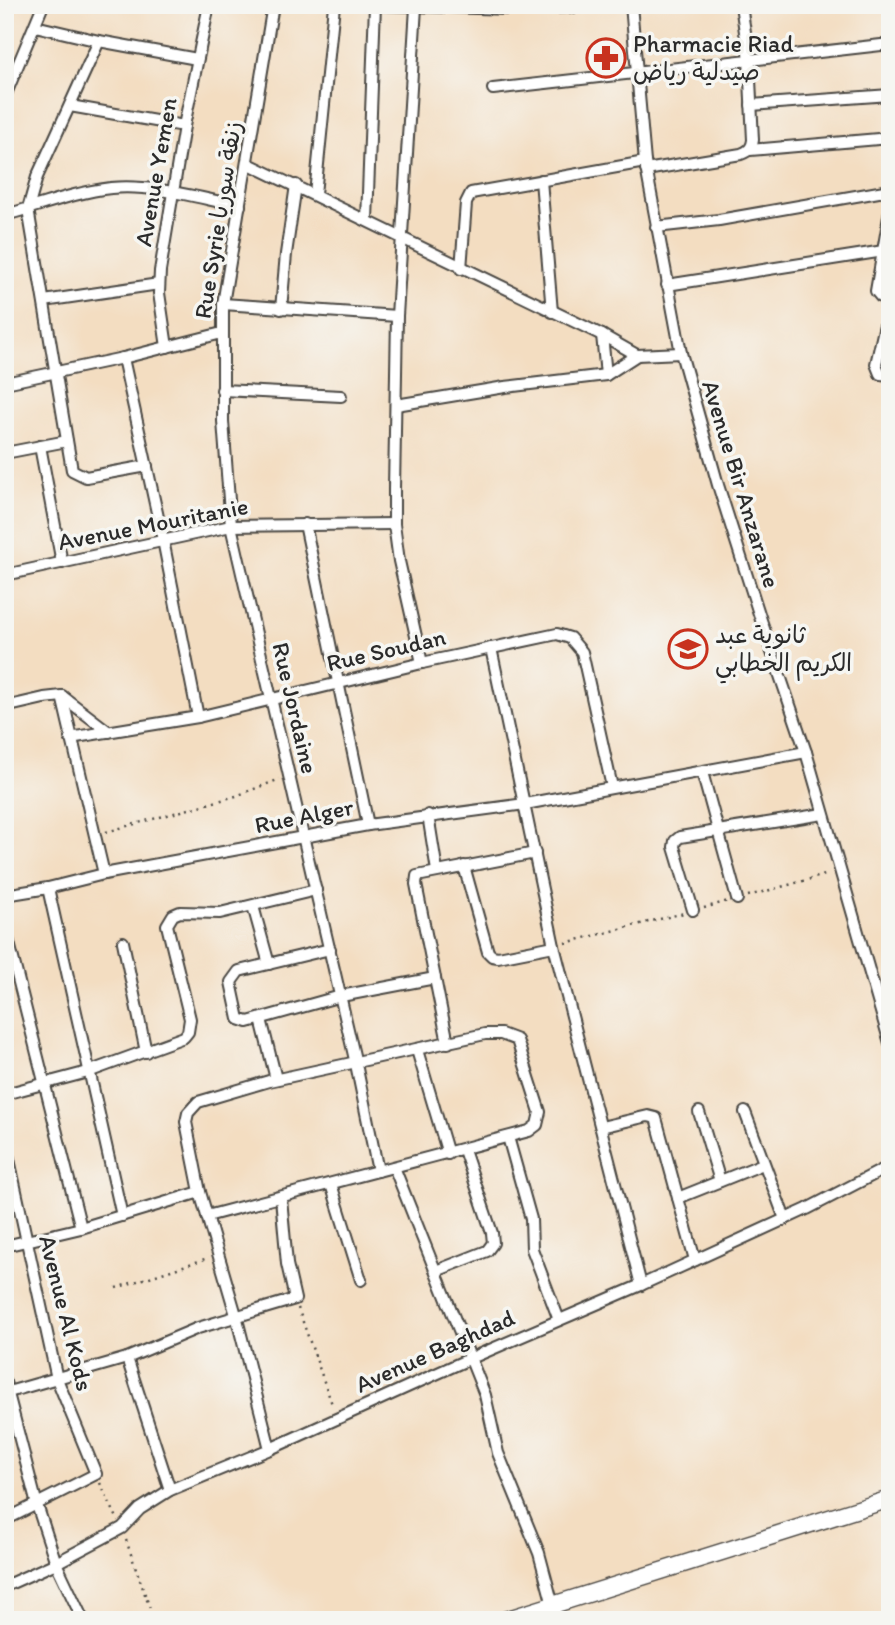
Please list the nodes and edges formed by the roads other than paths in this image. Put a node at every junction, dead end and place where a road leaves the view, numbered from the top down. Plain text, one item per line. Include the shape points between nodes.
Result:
1 (43, 5) edge
2 (209, 5) edge
3 (273, 5) edge
4 (334, 5) edge
5 (377, 5) edge
6 (741, 5) edge
7 (455, 6) edge
8 (632, 6) edge
9 (416, 7) junction
10 (35, 26) junction
11 (99, 41) junction
12 (890, 44) edge
13 (197, 59) junction
14 (749, 59) junction
15 (636, 73) junction
16 (493, 89) dead end
17 (890, 95) edge
18 (5, 96) edge
19 (70, 106) junction
20 (751, 106) junction
21 (184, 126) junction
22 (890, 138) edge
23 (750, 150) junction
24 (247, 163) junction
25 (645, 166) junction
26 (541, 180) junction
27 (296, 185) junction
28 (890, 190) edge
29 (173, 192) junction
30 (315, 194) junction
31 (240, 206) junction
32 (28, 209) junction
33 (890, 211) edge
34 (5, 215) edge
35 (367, 220) junction
36 (656, 227) junction
37 (402, 240) junction
38 (885, 251) edge
39 (461, 269) junction
40 (159, 284) junction
41 (667, 285) junction
42 (890, 296) edge
43 (44, 300) junction
44 (890, 303) edge
45 (223, 304) junction
46 (281, 309) junction
47 (552, 312) junction
48 (397, 316) junction
49 (222, 333) junction
50 (602, 335) junction
51 (167, 347) junction
52 (681, 353) junction
53 (637, 355) junction
54 (124, 358) junction
55 (56, 371) junction
56 (606, 375) junction
57 (890, 375) edge
58 (5, 383) edge
59 (222, 390) junction
60 (341, 396) dead end
61 (396, 405) junction
62 (67, 441) junction
63 (40, 446) junction
64 (5, 453) edge
65 (147, 466) junction
66 (305, 524) junction
67 (394, 524) junction
68 (231, 526) junction
69 (163, 540) junction
70 (62, 562) junction
71 (5, 575) edge
72 (491, 648) junction
73 (422, 663) junction
74 (337, 683) junction
75 (62, 696) junction
76 (272, 700) junction
77 (5, 707) edge
78 (198, 718) junction
79 (109, 732) junction
80 (70, 738) junction
81 (806, 752) junction
82 (702, 772) junction
83 (612, 787) junction
84 (525, 804) junction
85 (823, 814) junction
86 (428, 815) junction
87 (368, 825) junction
88 (718, 830) junction
89 (304, 838) junction
90 (535, 853) junction
91 (464, 866) junction
92 (438, 871) junction
93 (104, 874) junction
94 (48, 888) junction
95 (316, 890) junction
96 (5, 895) edge
97 (737, 899) dead end
98 (253, 906) junction
99 (693, 911) dead end
100 (5, 927) edge
101 (123, 942) dead end
102 (554, 946) junction
103 (330, 949) junction
104 (269, 964) junction
105 (435, 978) junction
106 (341, 996) junction
107 (261, 1019) junction
108 (448, 1043) junction
109 (890, 1043) edge
110 (416, 1050) junction
111 (146, 1052) junction
112 (356, 1064) junction
113 (88, 1072) junction
114 (276, 1079) junction
115 (44, 1083) junction
116 (5, 1094) edge
117 (699, 1112) dead end
118 (745, 1112) dead end
119 (601, 1127) junction
120 (508, 1138) junction
121 (5, 1141) edge
122 (464, 1150) junction
123 (448, 1154) junction
124 (763, 1164) junction
125 (890, 1166) edge
126 (394, 1167) junction
127 (378, 1171) junction
128 (720, 1181) junction
129 (331, 1184) junction
130 (200, 1192) junction
131 (281, 1198) junction
132 (678, 1198) junction
133 (122, 1216) junction
134 (207, 1216) junction
135 (785, 1219) junction
136 (80, 1228) junction
137 (26, 1242) junction
138 (5, 1246) edge
139 (695, 1260) junction
140 (436, 1271) junction
141 (361, 1280) dead end
142 (641, 1285) junction
143 (236, 1315) junction
144 (559, 1320) junction
145 (127, 1358) junction
146 (469, 1359) junction
147 (57, 1379) junction
148 (6, 1389) edge
149 (270, 1448) junction
150 (170, 1490) junction
151 (890, 1499) edge
152 (37, 1505) junction
153 (5, 1520) edge
154 (56, 1563) junction
155 (5, 1586) edge
156 (556, 1612) edge
157 (83, 1620) edge
158 (505, 1620) edge

1 - 10 street
2 - 13 street, Avenue Yemen
3 - 24 street, Rue Syrie زنقة سوريا
4 - 30 street
5 - 9 street
5 - 35 street
6 - 14 street
7 - 8 street
7 - 9 street
8 - 15 street, Avenue Bir Anzarane
9 - 37 street
10 - 11 street
10 - 18 street
11 - 13 street
11 - 19 street
12 - 14 street
13 - 21 street, Avenue Yemen
14 - 15 street
14 - 20 street
15 - 16 street
15 - 25 street, Avenue Bir Anzarane
17 - 20 street
19 - 21 street
19 - 32 street via 37,177
20 - 23 street
21 - 29 street, Avenue Yemen
22 - 23 street
23 - 25 street
24 - 27 street
24 - 31 street, Rue Syrie زنقة سوريا
25 - 26 street
25 - 36 street, Avenue Bir Anzarane
26 - 39 street via 471,193 466,203
26 - 47 street
27 - 30 street
27 - 46 street
28 - 36 street
29 - 31 street
29 - 32 street via 111,188
29 - 40 street, Avenue Yemen
30 - 35 street
31 - 45 street, Rue Syrie زنقة سوريا
32 - 34 street
32 - 43 street
33 - 38 street
35 - 37 street
36 - 41 street, Avenue Bir Anzarane
37 - 39 street
37 - 48 street
38 - 41 street
38 - 42 street via 876,290 881,297
39 - 47 street
40 - 43 street
40 - 51 street, Avenue Yemen
41 - 52 street, Avenue Bir Anzarane
43 - 55 street
44 - 57 street via 876,364 880,374
45 - 46 street
45 - 49 street, Rue Syrie زنقة سوريا
46 - 48 street
47 - 50 street
48 - 61 street
49 - 51 street
49 - 59 street, Rue Syrie زنقة سوريا
50 - 53 street
50 - 56 street
51 - 54 street
52 - 53 street
52 - 81 street, Avenue Bir Anzarane via 718,485
53 - 56 street
54 - 55 street
54 - 65 street
55 - 58 street
55 - 62 street
56 - 61 street
59 - 60 street
59 - 68 street, Rue Syrie زنقة سوريا
61 - 67 street
62 - 63 street
62 - 65 street via 72,470 81,476
63 - 64 street
63 - 70 street
65 - 69 street
66 - 67 street, Avenue Mouritanie
66 - 68 street, Avenue Mouritanie
66 - 74 street
67 - 73 street
68 - 69 street, Avenue Mouritanie
68 - 76 street, Rue Jordaine
69 - 70 street, Avenue Mouritanie
69 - 78 street
70 - 71 street, Avenue Mouritanie
72 - 73 street, Rue Soudan
72 - 83 street, Rue Soudan via 557,634 570,638 582,652
72 - 84 street
73 - 74 street, Rue Soudan
74 - 76 street, Rue Soudan
74 - 87 street
75 - 77 street
75 - 79 street
75 - 80 street
76 - 78 street, Rue Soudan
76 - 89 street, Rue Jordaine
78 - 79 street, Rue Soudan
79 - 80 street, Rue Soudan
80 - 93 street
81 - 82 street, Rue Alger
81 - 85 street, Avenue Bir Anzarane
82 - 83 street, Rue Alger
82 - 88 street
83 - 84 street, Rue Alger
84 - 86 street, Rue Alger
84 - 90 street
85 - 88 street
85 - 109 street, Avenue Bir Anzarane
86 - 87 street, Rue Alger
86 - 92 street
87 - 89 street, Rue Alger
88 - 97 street
88 - 99 street via 675,841
89 - 93 street, Rue Alger
89 - 95 street, Rue Jordaine
90 - 91 street
90 - 102 street
91 - 92 street
91 - 102 street via 492,956
92 - 105 street via 417,876 416,884
93 - 94 street, Rue Alger
94 - 96 street, Rue Alger
94 - 113 street
95 - 98 street
95 - 103 street, Rue Jordaine
98 - 104 street
98 - 111 street via 204,914 180,912 169,920 190,1026 184,1037
100 - 115 street
101 - 111 street
102 - 119 street
103 - 104 street
103 - 106 street, Rue Jordaine
104 - 107 street via 239,971 231,982 239,1019
105 - 106 street
105 - 108 street
106 - 107 street
106 - 112 street, Rue Jordaine
107 - 114 street
108 - 110 street
108 - 120 street via 491,1034 517,1040 540,1112 537,1125
110 - 112 street
110 - 123 street
111 - 113 street
112 - 114 street
112 - 127 street, Rue Jordaine
113 - 115 street
113 - 133 street
114 - 130 street via 198,1102 187,1113
115 - 116 street
115 - 136 street
117 - 128 street
118 - 124 street
119 - 132 street via 656,1118
119 - 142 street
120 - 122 street
120 - 144 street via 531,1219 531,1250
121 - 137 street, Avenue Al Kods
122 - 123 street
122 - 140 street via 494,1243 487,1251
123 - 126 street
124 - 128 street
124 - 135 street
125 - 135 street, Avenue Baghdad
126 - 127 street
126 - 140 street
127 - 129 street
128 - 132 street
129 - 131 street
129 - 141 street
130 - 133 street
130 - 134 street
131 - 134 street
131 - 143 street via 295,1299
132 - 139 street
133 - 136 street
134 - 143 street
135 - 139 street, Avenue Baghdad
136 - 137 street
137 - 138 street
137 - 147 street, Avenue Al Kods
139 - 142 street, Avenue Baghdad
140 - 146 street
142 - 144 street, Avenue Baghdad
143 - 145 street
143 - 149 street
144 - 146 street, Avenue Baghdad
145 - 147 street
145 - 150 street
146 - 149 street, Avenue Baghdad
146 - 156 street
147 - 148 street
147 - 152 street, Avenue Al Kods via 96,1474
148 - 152 street
149 - 150 street, Avenue Baghdad
150 - 154 street, Avenue Baghdad via 122,1528
151 - 156 main road
152 - 153 street
152 - 154 street
154 - 155 street, Avenue Baghdad
154 - 157 street
156 - 158 main road

